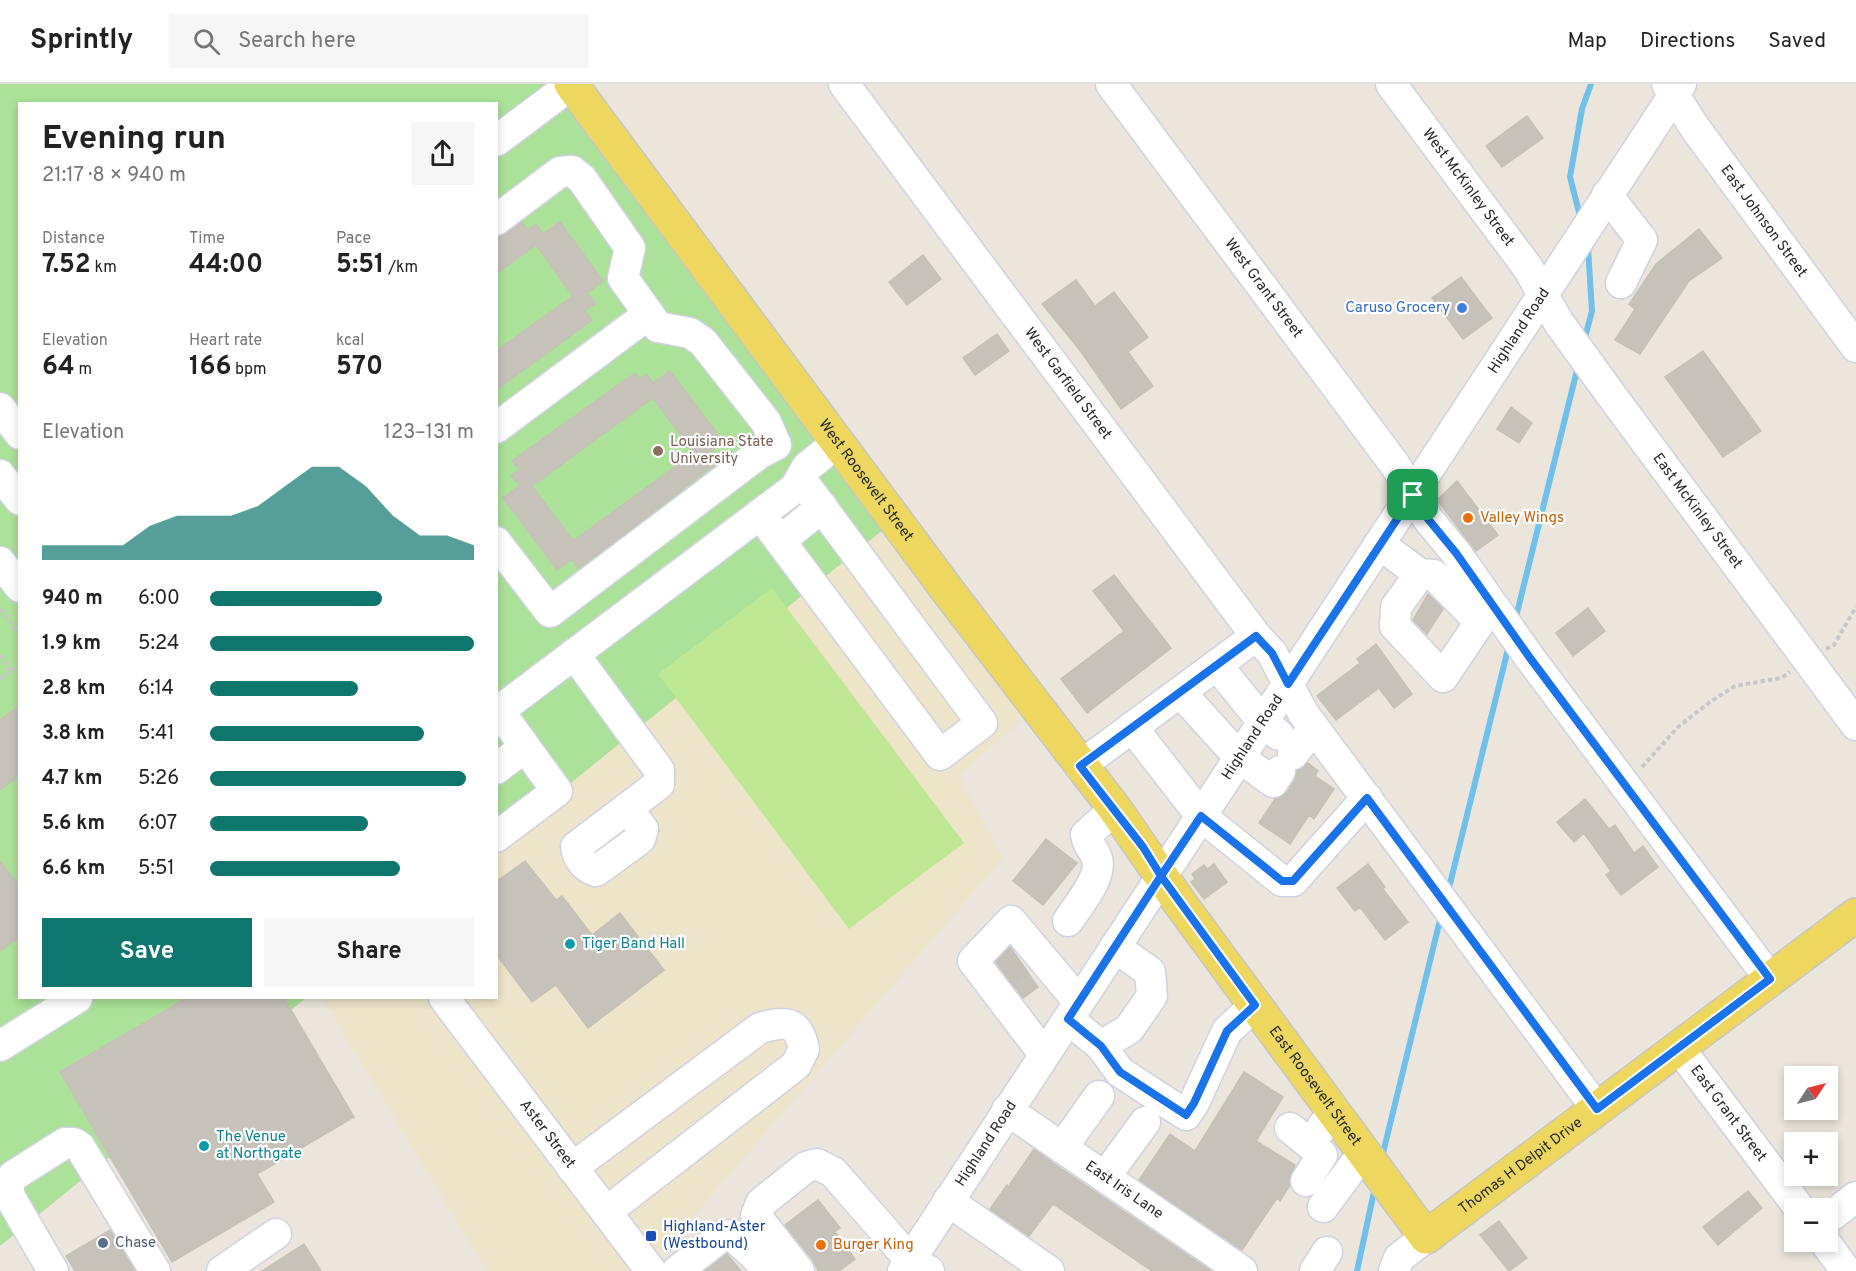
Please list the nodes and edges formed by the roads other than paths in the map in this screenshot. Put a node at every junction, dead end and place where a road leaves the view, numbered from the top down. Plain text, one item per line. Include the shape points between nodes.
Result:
1 (571, 84) edge
2 (844, 84) edge
3 (1111, 84) edge
4 (1391, 84) edge
5 (1674, 87) edge
6 (498, 139) edge
7 (1610, 190) junction
8 (498, 218) edge
9 (1621, 283) dead end
10 (1550, 284) junction
11 (650, 314) junction
12 (1856, 347) edge
13 (0, 408) edge
14 (498, 427) edge
15 (18, 431) edge
16 (776, 445) junction
17 (844, 450) junction
18 (0, 475) edge
19 (807, 488) junction
20 (1413, 495) junction
21 (18, 498) edge
22 (760, 514) junction
23 (780, 540) junction
24 (1379, 544) junction
25 (498, 545) edge
26 (1456, 553) junction
27 (0, 562) edge
28 (1427, 575) junction
29 (1357, 577) junction
30 (18, 584) edge
31 (1396, 607) junction
32 (1256, 636) junction
33 (574, 654) junction
34 (1217, 665) junction
35 (1288, 684) junction
36 (1180, 692) junction
37 (498, 712) edge
38 (1856, 725) edge
39 (1132, 727) junction
40 (525, 747) junction
41 (1277, 748) junction
42 (1080, 766) junction
43 (498, 768) edge
44 (1367, 798) junction
45 (627, 808) dead end
46 (1115, 809) junction
47 (1201, 816) junction
48 (498, 835) edge
49 (1161, 876) junction
50 (1856, 915) edge
51 (1068, 921) dead end
52 (1115, 947) junction
53 (1770, 979) junction
54 (74, 999) edge
55 (445, 999) edge
56 (1255, 1005) junction
57 (1073, 1010) junction
58 (0, 1046) edge
59 (1101, 1046) junction
60 (1678, 1048) junction
61 (1044, 1054) junction
62 (1099, 1096) dead end
63 (1597, 1109) junction
64 (1007, 1110) junction
65 (1333, 1112) junction
66 (1145, 1122) dead end
67 (1062, 1148) junction
68 (1363, 1153) junction
69 (572, 1168) junction
70 (1105, 1178) junction
71 (1306, 1181) dead end
72 (1856, 1197) edge
73 (1792, 1198) edge
74 (948, 1202) junction
75 (1323, 1207) dead end
76 (1838, 1211) edge
77 (606, 1212) junction
78 (1417, 1224) junction
79 (276, 1234) dead end
80 (1832, 1252) edge
81 (755, 1267) edge
82 (914, 1267) edge
83 (53, 1271) edge
84 (155, 1271) edge
85 (222, 1271) edge
86 (651, 1271) edge
87 (677, 1271) edge
88 (799, 1271) edge
89 (1049, 1271) edge
90 (1242, 1271) edge
91 (1394, 1271) edge
92 (1846, 1271) edge

1 - 6 street
1 - 17 main road, West Roosevelt Street
2 - 32 street, West Garfield Street
3 - 20 street, West Grant Street via 1395,465
4 - 10 street, West McKinley Street via 1528,268
5 - 7 street, Highland Road
5 - 12 street, East Johnson Street via 1695,128
7 - 9 street via 1642,240
7 - 10 street, Highland Road
8 - 11 street via 560,172 572,171 582,179 630,248 622,278
10 - 20 street, Highland Road
10 - 38 street, East McKinley Street via 1563,327
11 - 14 street
11 - 16 street via 658,327 690,333 703,342 766,422
13 - 15 street
16 - 19 street via 787,450
16 - 25 street via 760,453 550,612
17 - 19 street
17 - 42 main road, West Roosevelt Street
18 - 21 street
19 - 22 street
19 - 23 street
19 - 23 street via 982,723 940,755
20 - 24 street, Highland Road
20 - 26 street
22 - 23 street
22 - 33 street
24 - 28 street
24 - 29 street, Highland Road
26 - 28 street
26 - 53 street via 1489,603
27 - 30 street
28 - 31 street
28 - 31 street via 1480,622 1443,677 1395,626
29 - 31 street
29 - 35 street, Highland Road
32 - 34 street
32 - 35 street, West Garfield Street via 1272,653
33 - 37 street
33 - 45 street via 659,770 659,784
34 - 36 street
34 - 41 street
35 - 41 street, West Garfield Street
35 - 41 street, Highland Road
36 - 39 street
36 - 41 street
37 - 40 street
39 - 42 street
39 - 47 street
40 - 43 street
40 - 48 street via 557,791
41 - 44 street
41 - 47 street, Highland Road
42 - 46 main road, West Roosevelt Street
44 - 47 street via 1293,881 1282,881
44 - 63 street
46 - 49 main road, West Roosevelt Street
46 - 51 street via 1086,835 1097,858 1097,876
47 - 49 street, Highland Road
49 - 52 street, Highland Road
49 - 56 main road, East Roosevelt Street
50 - 53 main road, Thomas H Delpit Drive
52 - 57 street, Highland Road
52 - 59 street via 1150,972 1152,996 1129,1029
53 - 60 main road, Thomas H Delpit Drive
54 - 58 street
55 - 69 street, Aster Street
56 - 59 street via 1227,1031 1186,1115 1120,1072
56 - 65 main road, East Roosevelt Street
57 - 59 street
57 - 61 street, Highland Road
57 - 61 street via 1017,972
60 - 63 main road, Thomas H Delpit Drive
60 - 73 street, East Grant Street
61 - 64 street, Highland Road
62 - 67 street
63 - 78 main road, Thomas H Delpit Drive
64 - 67 street, East Iris Lane
64 - 74 street, Highland Road
65 - 68 main road, East Roosevelt Street
65 - 71 street via 1300,1136 1322,1155
66 - 70 street
67 - 70 street, East Iris Lane
68 - 75 street
68 - 78 main road, East Roosevelt Street
69 - 77 street, Aster Street
69 - 77 street via 760,1028 780,1022 792,1024 801,1035 804,1050 796,1065
70 - 90 street, East Iris Lane
72 - 76 street
74 - 82 street, Highland Road
74 - 89 street
77 - 86 street, Aster Street
78 - 91 street, Thomas H Delpit Drive
79 - 85 street
80 - 92 street
81 - 87 street via 732,1235 722,1236
82 - 88 street via 833,1172 817,1164 806,1167 761,1203 756,1216
83 - 84 street via 10,1197 8,1186 13,1176 65,1143 74,1143

